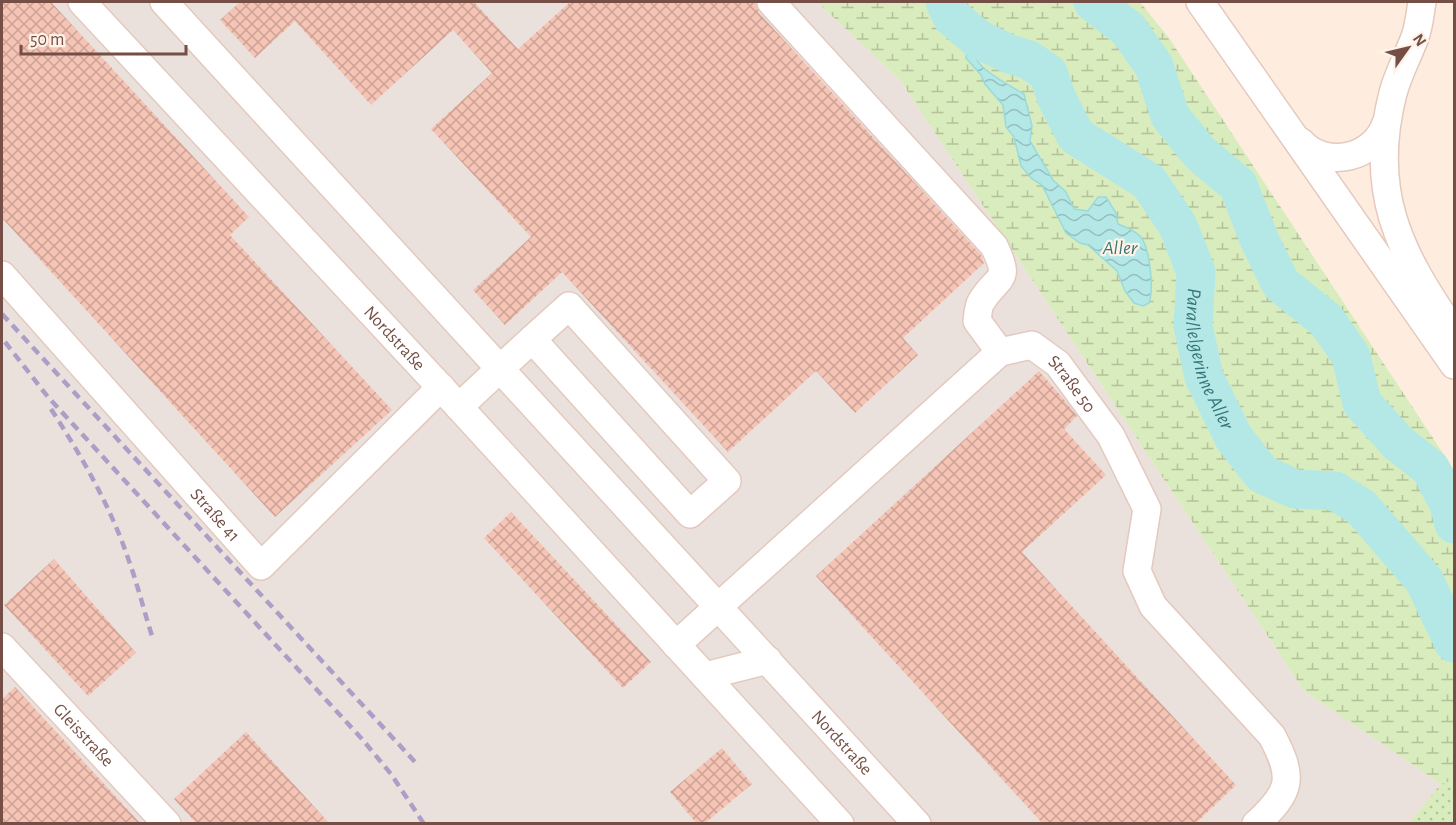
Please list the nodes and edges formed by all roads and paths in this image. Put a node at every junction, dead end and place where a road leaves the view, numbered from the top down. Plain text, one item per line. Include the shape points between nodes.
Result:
1 (82, 2) edge
2 (164, 2) edge
3 (771, 2) edge
4 (1200, 2) edge
5 (1422, 2) edge
6 (1388, 119) junction
7 (1294, 135) junction
8 (2, 275) edge
9 (1455, 332) edge
10 (532, 339) junction
11 (1000, 352) junction
12 (1455, 365) edge
13 (500, 368) junction
14 (450, 397) junction
15 (719, 606) junction
16 (676, 645) junction
17 (2, 647) edge
18 (768, 660) junction
19 (705, 676) junction
20 (167, 824) edge
21 (840, 824) edge
22 (917, 824) edge
23 (1256, 824) edge

1 - 14 street, Nordstraße
2 - 13 street, Nordstraße
3 - 11 street via 994,246 1003,265 1002,278 979,304 977,321
4 - 7 street
5 - 6 street
6 - 7 street via 1378,139 1353,156 1326,157 1306,148
6 - 9 street via 1384,146 1387,186 1398,237 1425,289
7 - 12 street
8 - 14 street, Straße 41 via 261,566
10 - 10 street via 690,514 727,481 569,306
10 - 13 street
11 - 15 street, Straße 50
11 - 23 street, Straße 50 via 1032,345 1058,364 1111,436 1147,509 1137,571 1153,606 1272,736 1284,760 1286,789
13 - 14 street
13 - 15 street, Nordstraße
14 - 16 street, Nordstraße
15 - 16 street, Straße 50
15 - 18 street, Nordstraße
16 - 19 street, Nordstraße
17 - 20 street, Gleisstraße
18 - 19 street
18 - 22 street, Nordstraße
19 - 21 street, Nordstraße

